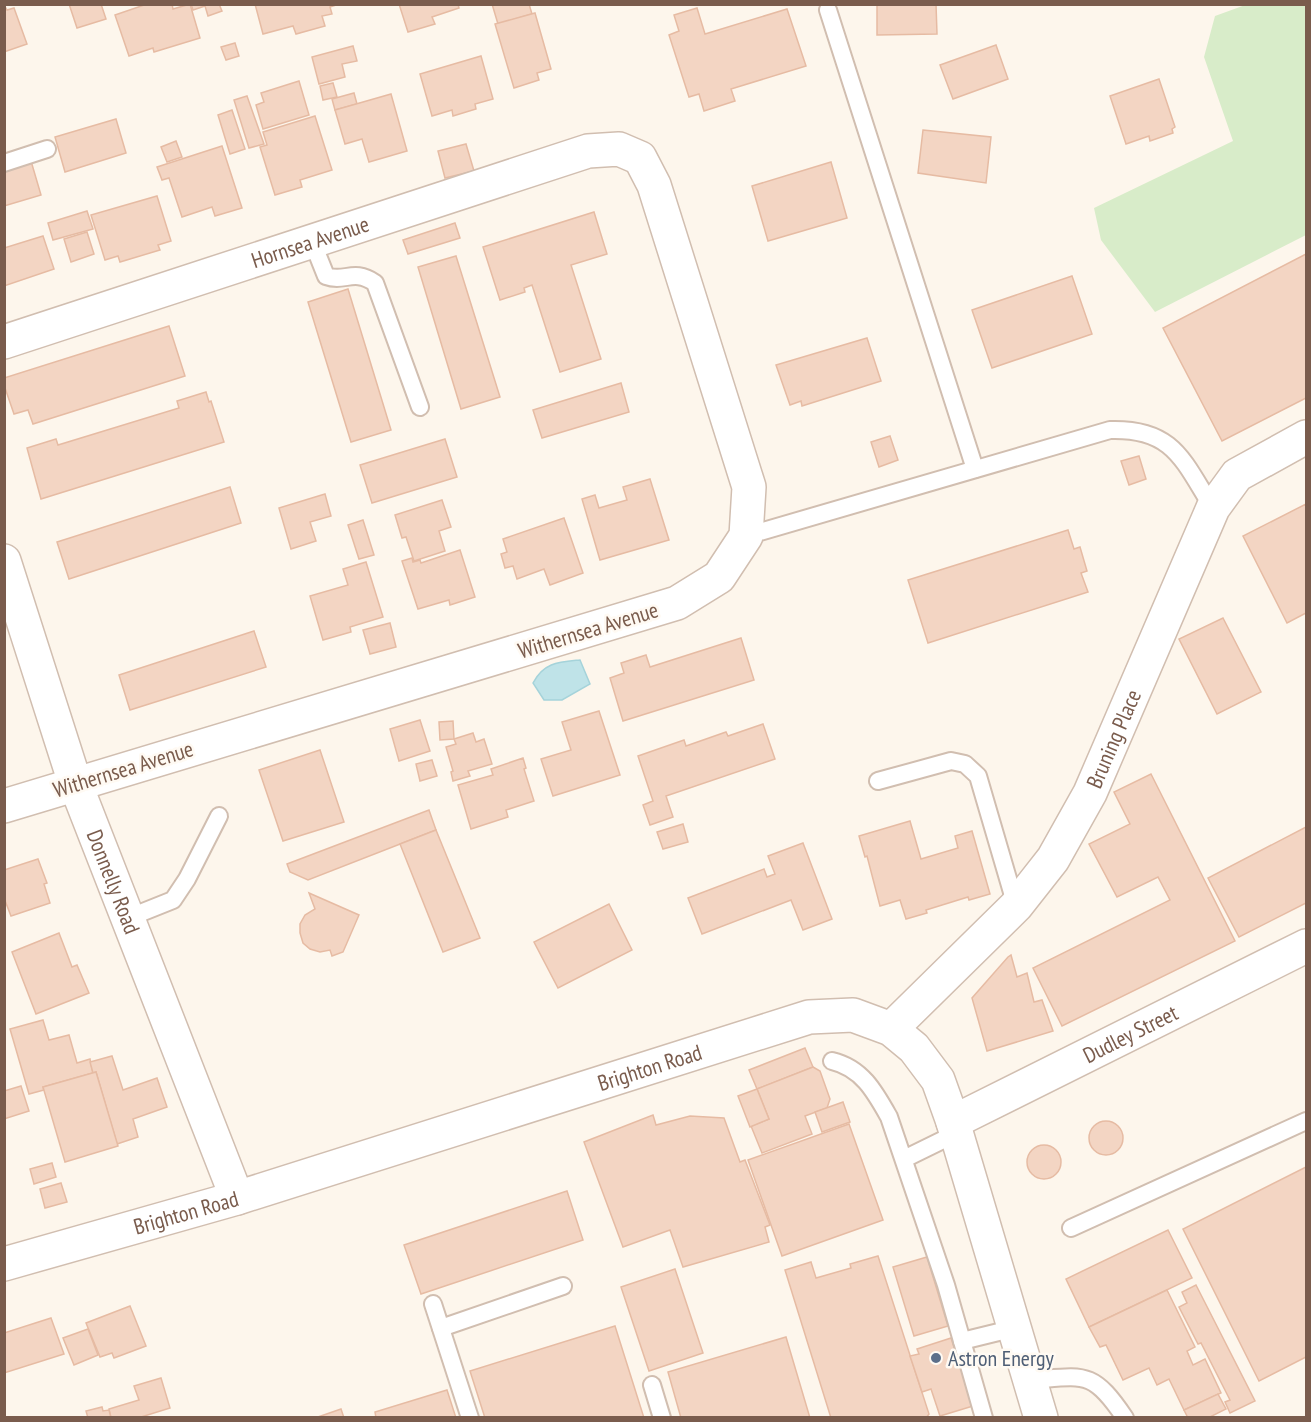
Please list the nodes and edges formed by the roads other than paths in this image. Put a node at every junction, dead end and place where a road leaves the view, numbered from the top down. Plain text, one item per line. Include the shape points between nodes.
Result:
1 (828, 10) dead end
2 (47, 149) dead end
3 (619, 149) joint
4 (4, 163) edge
5 (312, 242) junction
6 (4, 342) edge
7 (420, 407) dead end
8 (1306, 437) edge
9 (975, 469) junction
10 (1213, 508) junction
11 (746, 536) junction
12 (4, 561) edge
13 (878, 781) dead end
14 (75, 783) junction
15 (4, 806) edge
16 (219, 816) dead end
17 (1016, 906) junction
18 (128, 918) junction
19 (1306, 946) edge
20 (891, 1029) junction
21 (832, 1061) dead end
22 (1306, 1121) edge
23 (955, 1128) junction
24 (904, 1159) junction
25 (237, 1198) junction
26 (1071, 1228) dead end
27 (4, 1264) edge
28 (563, 1286) dead end
29 (433, 1304) dead end
30 (441, 1328) junction
31 (1015, 1328) junction
32 (962, 1341) junction
33 (1030, 1380) junction
34 (652, 1385) dead end
35 (470, 1418) edge
36 (662, 1418) edge
37 (984, 1418) edge
38 (1041, 1418) edge
39 (1125, 1418) edge

1 - 9 lane
2 - 4 lane
3 - 5 street, Hornsea Avenue via 588,151
3 - 11 street, Withernsea Avenue via 640,158 654,185 749,487
5 - 6 street, Hornsea Avenue
5 - 7 lane via 326,276 333,279 353,275 375,283
8 - 10 street, Bruning Place via 1237,475
9 - 10 lane via 1110,430 1129,429 1148,433 1174,448
9 - 11 lane
10 - 17 street, Bruning Place via 1090,793 1053,859
11 - 14 street, Withernsea Avenue via 719,577 677,603
12 - 14 street, Donnelly Road
13 - 17 lane via 951,761 965,764 978,776
14 - 15 street, Withernsea Avenue
14 - 18 street, Donnelly Road
16 - 18 lane via 173,900
17 - 20 street, Bruning Place
18 - 25 street, Donnelly Road
19 - 23 street, Dudley Street
20 - 23 street, Brighton Road via 914,1048 938,1080
20 - 25 street, Brighton Road via 853,1015 809,1017
21 - 24 lane via 846,1064 875,1092
22 - 26 lane
23 - 24 lane
23 - 31 street, Brighton Road
24 - 32 lane
25 - 27 street, Brighton Road
28 - 30 lane
29 - 30 lane
30 - 35 lane
31 - 32 lane
31 - 33 street, Brighton Road
32 - 37 lane
33 - 38 street, Brighton Road
33 - 39 lane via 1081,1377 1095,1382
34 - 36 lane

